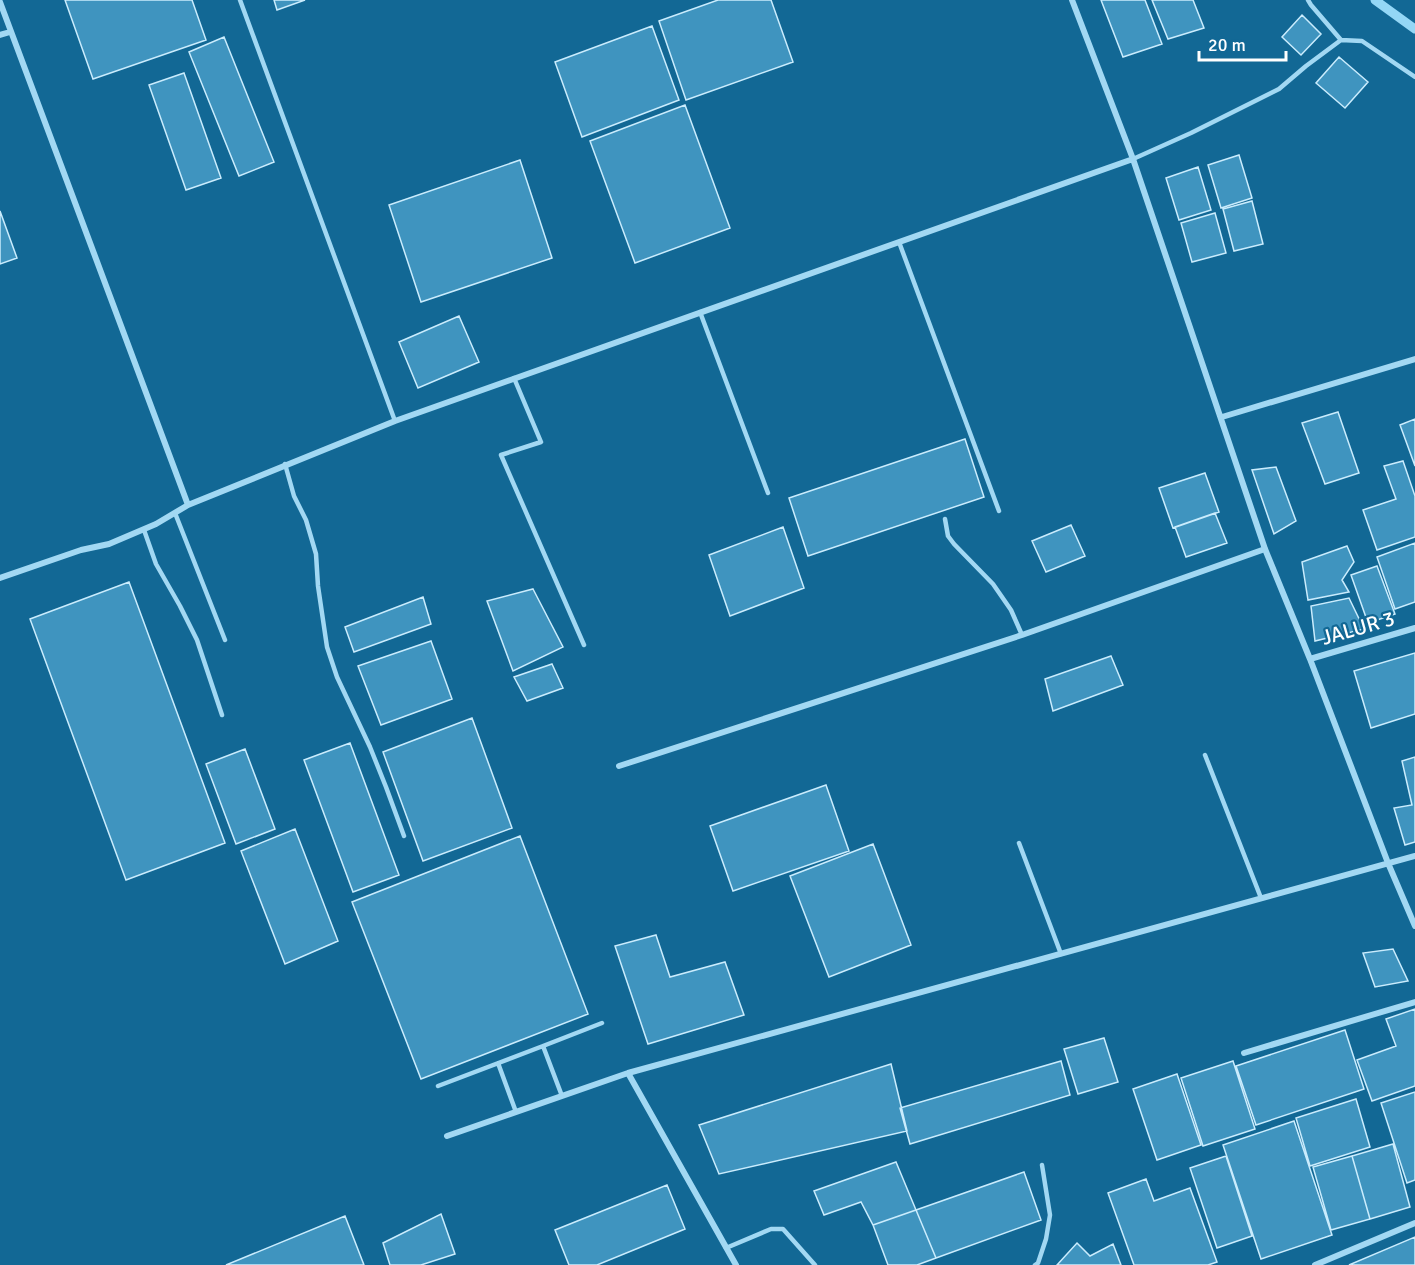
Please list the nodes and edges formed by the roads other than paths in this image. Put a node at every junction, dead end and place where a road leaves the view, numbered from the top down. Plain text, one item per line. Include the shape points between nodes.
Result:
1 (240, 0) edge
2 (1072, 0) edge
3 (1308, 0) edge
4 (0, 2) edge
5 (10, 32) junction
6 (0, 35) edge
7 (1341, 40) junction
8 (1415, 77) edge
9 (1133, 159) junction
10 (899, 242) junction
11 (700, 312) junction
12 (1415, 359) edge
13 (514, 378) junction
14 (1222, 417) junction
15 (395, 420) junction
16 (285, 464) junction
17 (768, 493) dead end
18 (188, 505) junction
19 (999, 511) dead end
20 (175, 513) junction
21 (945, 519) dead end
22 (144, 530) junction
23 (1265, 549) junction
24 (0, 578) edge
25 (1415, 628) edge
26 (1022, 635) junction
27 (225, 640) dead end
28 (584, 645) dead end
29 (1310, 659) junction
30 (222, 715) dead end
31 (1205, 754) dead end
32 (619, 766) dead end
33 (404, 836) dead end
34 (1019, 843) dead end
35 (1415, 856) edge
36 (1388, 863) junction
37 (1261, 898) junction
38 (1415, 926) edge
39 (1061, 954) junction
40 (1415, 1002) edge
41 (602, 1023) dead end
42 (543, 1046) junction
43 (1244, 1053) dead end
44 (498, 1063) junction
45 (628, 1073) junction
46 (438, 1086) dead end
47 (562, 1096) junction
48 (516, 1112) junction
49 (447, 1136) dead end
50 (1042, 1165) dead end
51 (1415, 1223) edge
52 (726, 1248) junction
53 (735, 1263) edge
54 (726, 1265) edge
55 (815, 1265) edge
56 (1035, 1265) edge
57 (1315, 1265) edge

1 - 15 lane
2 - 9 street
3 - 7 lane
4 - 5 street
5 - 6 street
5 - 18 street
7 - 8 lane via 1362,41
7 - 9 lane via 1279,89
9 - 10 street
9 - 14 street
10 - 11 street
10 - 19 lane
11 - 13 street
11 - 17 lane
12 - 14 street
13 - 15 street
13 - 28 lane via 541,442 501,455
14 - 23 street
15 - 16 street
16 - 18 street
16 - 33 lane via 316,555 330,657
18 - 20 street
20 - 22 street
20 - 27 lane
21 - 26 lane via 948,536 993,584
22 - 24 street
22 - 30 lane via 156,564 197,639
23 - 26 street
23 - 29 street
25 - 29 street, JALUR 3
26 - 32 street
29 - 36 street
31 - 37 lane
34 - 39 lane
35 - 36 street
36 - 37 street
36 - 38 street
37 - 39 street
39 - 45 street
40 - 43 street
41 - 42 lane
42 - 44 lane
42 - 47 lane
44 - 46 lane
44 - 48 lane
45 - 47 street
45 - 52 street
47 - 48 street
48 - 49 street
50 - 56 lane via 1050,1215 1046,1239
51 - 57 street
52 - 53 street
52 - 55 lane via 771,1229 783,1229
53 - 54 street

